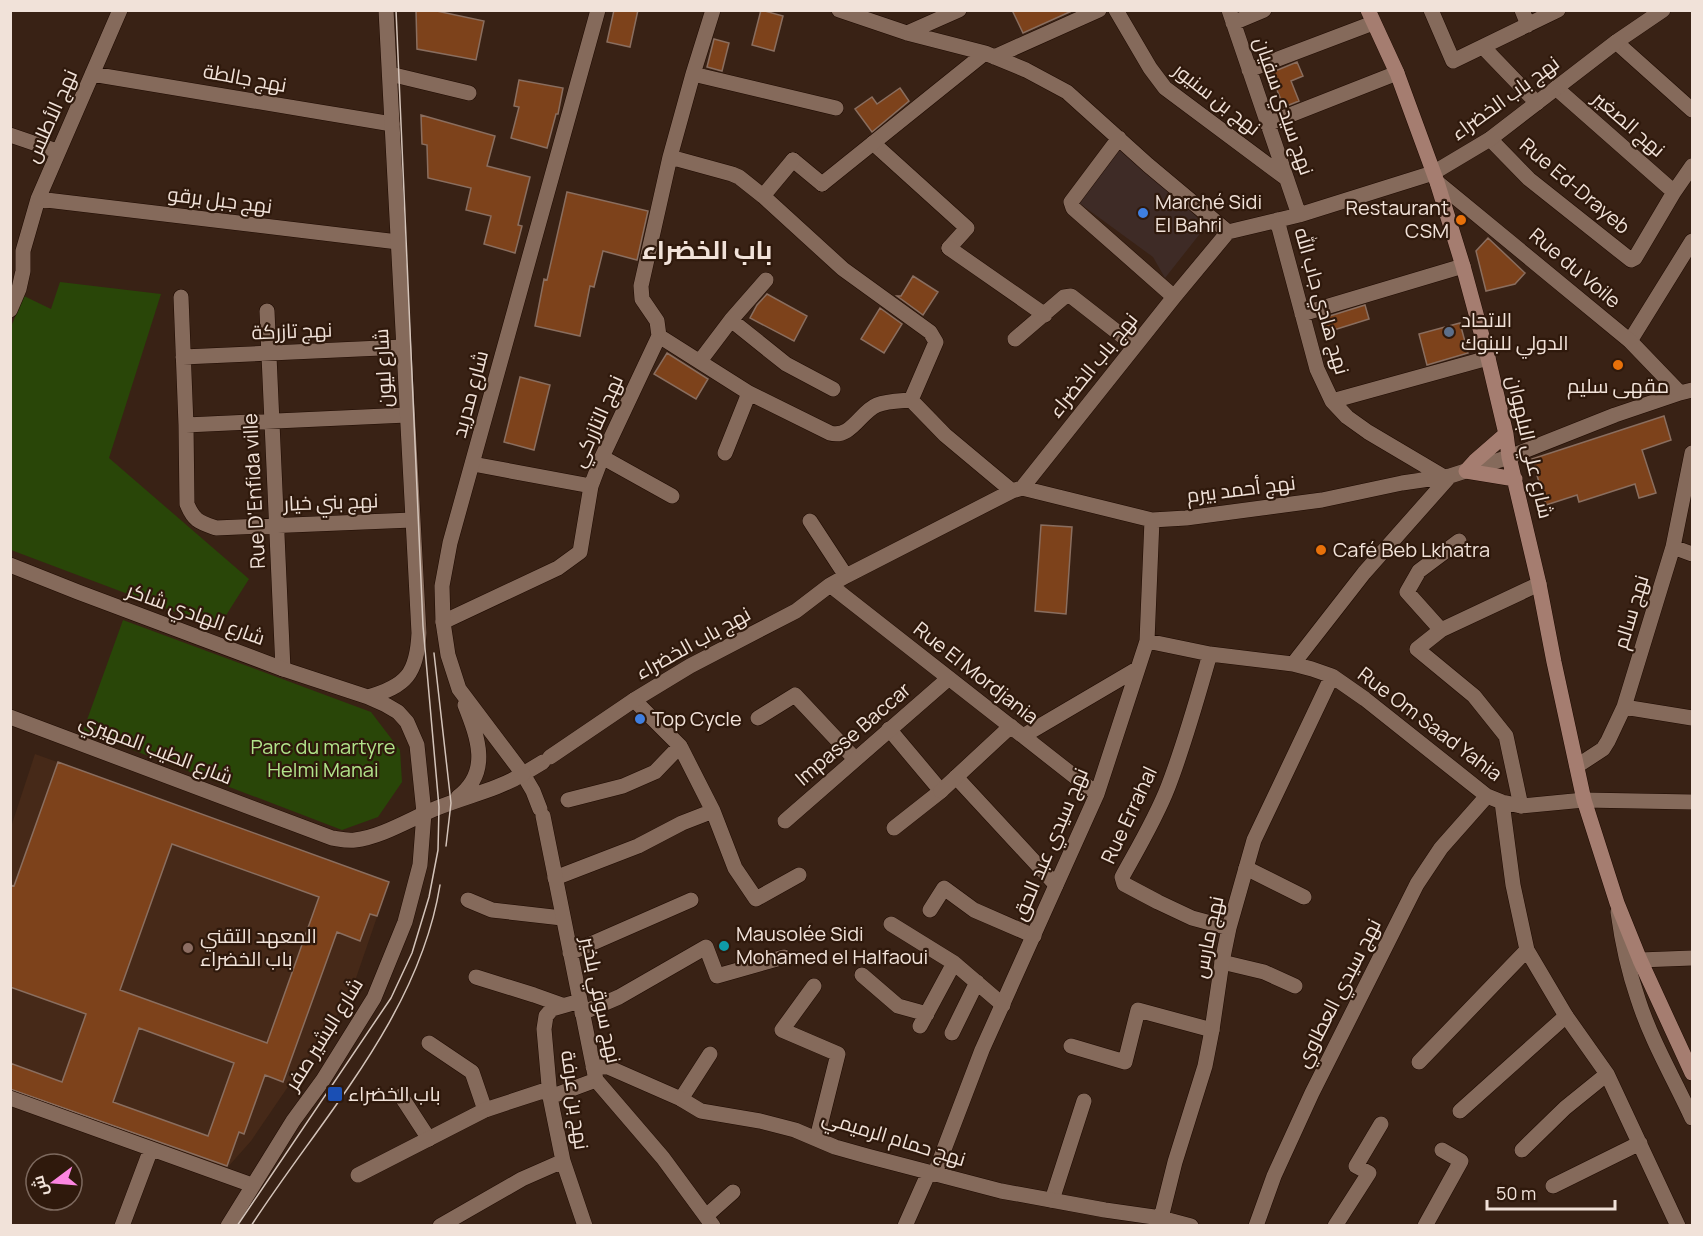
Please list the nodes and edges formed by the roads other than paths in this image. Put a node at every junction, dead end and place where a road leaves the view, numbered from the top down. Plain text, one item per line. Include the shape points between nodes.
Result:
1 (120, 10) edge
2 (386, 10) edge
3 (598, 10) edge
4 (713, 10) edge
5 (839, 10) edge
6 (958, 10) edge
7 (1098, 10) edge
8 (1116, 10) edge
9 (1264, 10) edge
10 (1431, 10) edge
11 (1558, 10) edge
12 (1662, 11) edge
13 (1370, 16) edge
14 (1231, 17) edge
15 (1525, 18) edge
16 (907, 33) junction
17 (1616, 42) junction
18 (1483, 47) junction
19 (990, 55) junction
20 (1249, 70) junction
21 (1396, 73) junction
22 (92, 74) junction
23 (390, 74) junction
24 (693, 74) junction
25 (1556, 87) junction
26 (469, 93) dead end
27 (1537, 103) junction
28 (836, 108) dead end
29 (1692, 110) edge
30 (392, 124) junction
31 (1268, 124) junction
32 (10, 135) edge
33 (1119, 138) junction
34 (1490, 139) junction
35 (873, 143) junction
36 (57, 151) junction
37 (670, 157) junction
38 (1691, 172) edge
39 (1435, 177) junction
40 (1287, 179) junction
41 (1674, 192) junction
42 (763, 196) junction
43 (38, 199) junction
44 (1299, 214) junction
45 (1277, 220) junction
46 (1228, 232) junction
47 (1692, 241) edge
48 (398, 243) junction
49 (17, 249) edge
50 (1463, 266) junction
51 (766, 280) dead end
52 (181, 297) dead end
53 (1174, 297) junction
54 (10, 310) edge
55 (267, 311) dead end
56 (1302, 314) junction
57 (1045, 315) junction
58 (731, 320) junction
59 (659, 336) junction
60 (1016, 339) dead end
61 (1630, 341) junction
62 (1135, 346) junction
63 (403, 347) junction
64 (268, 353) junction
65 (183, 357) junction
66 (1488, 358) junction
67 (700, 361) junction
68 (833, 389) dead end
69 (1686, 392) edge
70 (749, 393) junction
71 (911, 400) junction
72 (1332, 401) junction
73 (407, 415) junction
74 (272, 421) junction
75 (186, 425) junction
76 (1506, 434) junction
77 (725, 453) dead end
78 (1692, 453) edge
79 (602, 457) junction
80 (1509, 457) junction
81 (472, 464) junction
82 (1466, 471) junction
83 (1447, 477) junction
84 (1515, 479) junction
85 (591, 486) junction
86 (1017, 489) junction
87 (672, 496) dead end
88 (1152, 519) junction
89 (412, 520) junction
90 (810, 521) dead end
91 (276, 525) junction
92 (1459, 541) dead end
93 (1673, 547) junction
94 (1692, 554) edge
95 (10, 565) edge
96 (846, 576) junction
97 (1539, 584) junction
98 (830, 585) junction
99 (443, 622) junction
100 (1441, 630) junction
101 (1147, 641) junction
102 (1210, 654) junction
103 (1293, 664) junction
104 (283, 669) junction
105 (1137, 669) junction
106 (1332, 676) junction
107 (949, 678) junction
108 (459, 689) junction
109 (368, 697) junction
110 (634, 700) junction
111 (1624, 707) junction
112 (10, 717) edge
113 (758, 718) dead end
114 (1692, 718) edge
115 (1011, 726) junction
116 (889, 729) junction
117 (1023, 736) junction
118 (680, 746) junction
119 (855, 759) junction
120 (1577, 766) junction
121 (523, 774) junction
122 (956, 777) junction
123 (941, 791) junction
124 (1097, 794) junction
125 (1487, 796) junction
126 (568, 800) dead end
127 (1584, 800) junction
128 (1502, 802) junction
129 (1692, 802) edge
130 (451, 803) junction
131 (1521, 806) junction
132 (713, 811) junction
133 (424, 813) junction
134 (785, 821) dead end
135 (894, 828) dead end
136 (1246, 868) junction
137 (799, 875) dead end
138 (555, 878) junction
139 (1056, 885) junction
140 (1304, 897) dead end
141 (468, 900) dead end
142 (691, 900) dead end
143 (1617, 903) junction
144 (930, 910) dead end
145 (562, 918) junction
146 (891, 924) dead end
147 (1229, 928) junction
148 (1034, 936) junction
149 (1527, 950) junction
150 (570, 953) junction
151 (784, 957) dead end
152 (1692, 958) edge
153 (1640, 960) junction
154 (1222, 962) junction
155 (954, 963) junction
156 (862, 975) dead end
157 (476, 977) dead end
158 (976, 982) junction
159 (814, 986) dead end
160 (1295, 986) dead end
161 (562, 1005) junction
162 (1003, 1005) junction
163 (581, 1007) junction
164 (1566, 1016) junction
165 (1212, 1030) junction
166 (952, 1033) dead end
167 (429, 1043) dead end
168 (1071, 1047) dead end
169 (710, 1054) dead end
170 (1419, 1062) dead end
171 (1692, 1073) edge
172 (595, 1074) junction
173 (1607, 1074) junction
174 (549, 1093) junction
175 (401, 1096) dead end
176 (10, 1098) edge
177 (681, 1099) junction
178 (1084, 1101) dead end
179 (485, 1110) junction
180 (1460, 1111) dead end
181 (1692, 1118) edge
182 (1381, 1124) dead end
183 (817, 1138) junction
184 (429, 1139) junction
185 (1640, 1143) junction
186 (151, 1149) junction
187 (1442, 1150) dead end
188 (1522, 1150) dead end
189 (563, 1161) junction
190 (932, 1173) junction
191 (358, 1175) dead end
192 (252, 1185) junction
193 (1553, 1186) dead end
194 (733, 1192) dead end
195 (1052, 1200) junction
196 (708, 1222) edge
197 (1159, 1222) edge
198 (580, 1224) edge
199 (122, 1226) edge
200 (228, 1226) edge
201 (440, 1226) edge
202 (905, 1226) edge
203 (1191, 1226) edge
204 (1256, 1226) edge
205 (1335, 1226) edge
206 (1425, 1226) edge
207 (1678, 1226) edge

1 - 22 street, نهج الأطلس
2 - 23 street, شارع ليون
3 - 81 street, شارع مدريد
4 - 24 street
5 - 16 street
6 - 16 street
7 - 19 street
8 - 40 street, نهج بن سنيور via 1165,88
9 - 14 street
10 - 18 street via 1453,61
11 - 15 street
12 - 17 street, نهج باب الخضراء
13 - 20 street
13 - 21 main road, شارع علي البلهوان
14 - 20 street, نهج سيدي سفيان
15 - 18 street
16 - 19 street
17 - 25 street, نهج باب الخضراء
17 - 29 street
18 - 27 street
19 - 33 street via 1067,92
19 - 35 street
20 - 31 street, نهج سيدي سفيان
21 - 31 street
21 - 39 main road, شارع علي البلهوان
22 - 30 street, نهج جالطة
22 - 36 street, نهج الأطلس
23 - 26 street
23 - 30 street, شارع ليون
24 - 28 street
24 - 37 street
25 - 27 street, نهج باب الخضراء
25 - 41 street, نهج الصغير
27 - 34 street, نهج باب الخضراء
30 - 48 street, شارع ليون
31 - 40 street, نهج سيدي سفيان
32 - 36 street
33 - 46 street
33 - 53 street via 1071,204
34 - 39 street, نهج باب الخضراء
34 - 41 street, Rue Ed-Drayeb via 1529,179 1631,260
35 - 42 street via 822,184 793,160
35 - 57 street via 967,228 949,248
36 - 43 street, نهج الأطلس
37 - 42 street via 732,174
37 - 59 street via 640,291 657,321
38 - 41 street, Rue Ed-Drayeb
39 - 44 street, نهج باب الخضراء
39 - 50 main road, شارع علي البلهوان
39 - 61 street, Rue du Voile
40 - 44 street, نهج سيدي سفيان
42 - 71 street via 843,269 930,332 936,342
43 - 48 street, نهج جبل برقو
43 - 49 street, نهج الأطلس
44 - 45 street, نهج باب الخضراء
45 - 46 street, نهج باب الخضراء
45 - 56 street, نهج هادي جاب الله
46 - 53 street, نهج باب الخضراء
47 - 61 street
48 - 63 street, شارع ليون
49 - 54 street, نهج الأطلس via 23,271
50 - 56 street
50 - 66 main road, شارع علي البلهوان
51 - 58 street
52 - 65 street
53 - 62 street, نهج باب الخضراء
55 - 64 street, Rue D'Enfida ville
56 - 72 street, نهج هادي جاب الله via 1317,369
57 - 60 street
57 - 62 street via 1064,297 1071,296
58 - 67 street
58 - 68 street via 786,364
59 - 67 street
59 - 79 street, نهج التازركي
61 - 69 street, Rue du Voile
62 - 86 street, نهج باب الخضراء
63 - 64 street, نهج تازركة
63 - 73 street, شارع ليون
64 - 65 street, نهج تازركة
64 - 74 street, Rue D'Enfida ville
65 - 75 street
66 - 72 street
66 - 76 main road, شارع علي البلهوان
67 - 70 street
69 - 80 street
70 - 71 street via 837,435 874,405
70 - 77 street
71 - 86 street via 945,435
72 - 83 street, نهج هادي جاب الله via 1368,432
73 - 74 street
73 - 89 street, شارع ليون
74 - 75 street
74 - 91 street, Rue D'Enfida ville
75 - 91 street, نهج بني خيار via 187,504 192,516 216,528
76 - 80 main road, شارع علي البلهوان
76 - 82 main road
78 - 93 street, نهج سالم
79 - 85 street, نهج التازركي
79 - 87 street
80 - 82 street, نهج أحمد بيرم
80 - 84 main road, شارع علي البلهوان
81 - 85 street
81 - 99 street, شارع مدريد via 442,586
82 - 83 street, نهج أحمد بيرم
82 - 84 main road
83 - 88 street, نهج أحمد بيرم via 1322,500
83 - 103 street
84 - 97 main road, شارع علي البلهوان
85 - 99 street, نهج التازركي via 580,552 574,558
86 - 88 street, نهج أحمد بيرم
86 - 96 street, نهج باب الخضراء
88 - 101 street, نهج سيدي عبد الحق
89 - 91 street, نهج بني خيار
89 - 109 street, شارع ليون via 419,633 415,664 398,684
90 - 96 street
91 - 104 street, Rue D'Enfida ville
92 - 100 street via 1419,571 1407,592
93 - 94 street
93 - 111 street, نهج سالم
95 - 104 street, شارع الهادي شاكر
96 - 98 street, نهج باب الخضراء
97 - 100 street
97 - 120 main road, شارع علي البلهوان
98 - 107 street, Rue El Mordjania
98 - 110 street, نهج باب الخضراء via 796,611
99 - 108 street, شارع مدريد
100 - 131 street via 1418,649 1474,696 1506,736
101 - 102 street, Rue Om Saad Yahia
101 - 105 street, نهج سيدي عبد الحق
102 - 103 street, Rue Om Saad Yahia
102 - 147 street, Rue Errahal via 1168,788 1122,877 1124,884 1192,918
103 - 106 street, Rue Om Saad Yahia
104 - 109 street, شارع الهادي شاكر
105 - 117 street
105 - 124 street, نهج سيدي عبد الحق
106 - 125 street, Rue Om Saad Yahia
106 - 136 street, نهج مارس via 1254,840
107 - 115 street, Rue El Mordjania
107 - 116 street, Impasse Baccar
108 - 121 street, شارع مدريد
108 - 130 street via 477,737 479,756 473,783
109 - 133 street, شارع البشير صفر via 399,712 407,722 417,745
110 - 118 street
110 - 121 street, نهج باب الخضراء
111 - 114 street
111 - 120 street, نهج سالم via 1603,749
112 - 133 street, شارع الطيب المهيري via 332,838 354,840 379,834
113 - 119 street via 795,695
115 - 117 street, Rue El Mordjania
115 - 122 street
116 - 119 street, Impasse Baccar
116 - 123 street
117 - 124 street, Rue El Mordjania
118 - 126 street via 655,772 623,786
118 - 132 street
119 - 134 street, Impasse Baccar
120 - 127 main road, شارع علي البلهوان
121 - 130 street, شارع الطيب المهيري
121 - 138 street, نهج سوقي بلخير via 541,813
122 - 123 street
122 - 139 street
123 - 135 street
124 - 139 street, نهج سيدي عبد الحق
125 - 128 street, Rue Om Saad Yahia
125 - 204 street, نهج سيدي العطاوي via 1441,848 1417,884 1312,1093
127 - 129 street, Rue Om Saad Yahia
127 - 131 street, Rue Om Saad Yahia
127 - 143 main road, شارع علي البلهوان
128 - 131 street, Rue Om Saad Yahia
128 - 149 street
130 - 133 street, شارع الطيب المهيري
132 - 137 street via 735,868 756,899
132 - 138 street
133 - 192 street, شارع البشير صفر via 420,865 405,922 374,998
136 - 140 street
136 - 147 street, نهج مارس
138 - 145 street, نهج سوقي بلخير
139 - 148 street, نهج سيدي عبد الحق
141 - 145 street via 492,910
142 - 150 street
143 - 153 main road, شارع علي البلهوان
143 - 181 street, شارع علي البلهوان via 1621,936 1638,1001
144 - 148 street via 944,888 974,910
145 - 150 street, نهج سوقي بلخير
146 - 155 street
147 - 154 street, نهج مارس
148 - 162 street, نهج سيدي عبد الحق
149 - 164 street
149 - 170 street
150 - 163 street, نهج سوقي بلخير
151 - 163 street via 717,976 706,947 619,997
152 - 153 street
153 - 171 main road, شارع علي البلهوان
154 - 160 street via 1264,972
154 - 165 street, نهج مارس
155 - 156 street via 923,1020 898,1006
155 - 158 street
157 - 161 street
158 - 162 street
158 - 166 street
159 - 183 street via 782,1030 838,1054
161 - 163 street
161 - 174 street, نهج بن عرفة via 550,1011 544,1023
162 - 190 street, نهج سيدي عبد الحق
163 - 172 street, نهج سوقي بلخير
164 - 173 street
164 - 180 street
165 - 168 street via 1138,1010 1125,1062
165 - 197 street, نهج مارس
167 - 179 street via 472,1072
169 - 177 street
172 - 174 street
172 - 177 street, نهج حمام الرميمي via 608,1067
172 - 196 street, نهج سوقي بلخير via 663,1158
173 - 185 street
173 - 188 street
174 - 179 street
174 - 189 street, نهج بن عرفة
175 - 184 street
176 - 186 street
177 - 183 street, نهج حمام الرميمي via 702,1111 760,1120
178 - 195 street
179 - 184 street
182 - 205 street via 1356,1166 1369,1173
183 - 190 street, نهج حمام الرميمي via 835,1147
184 - 191 street
185 - 193 street
185 - 207 street
186 - 192 street
186 - 199 street
187 - 206 street via 1461,1161
189 - 198 street, نهج بن عرفة
189 - 201 street via 522,1179
190 - 195 street, نهج حمام الرميمي
190 - 202 street, نهج سيدي عبد الحق
192 - 200 street, شارع البشير صفر
194 - 196 street
195 - 197 street, نهج حمام الرميمي
197 - 203 street, نهج حمام الرميمي

